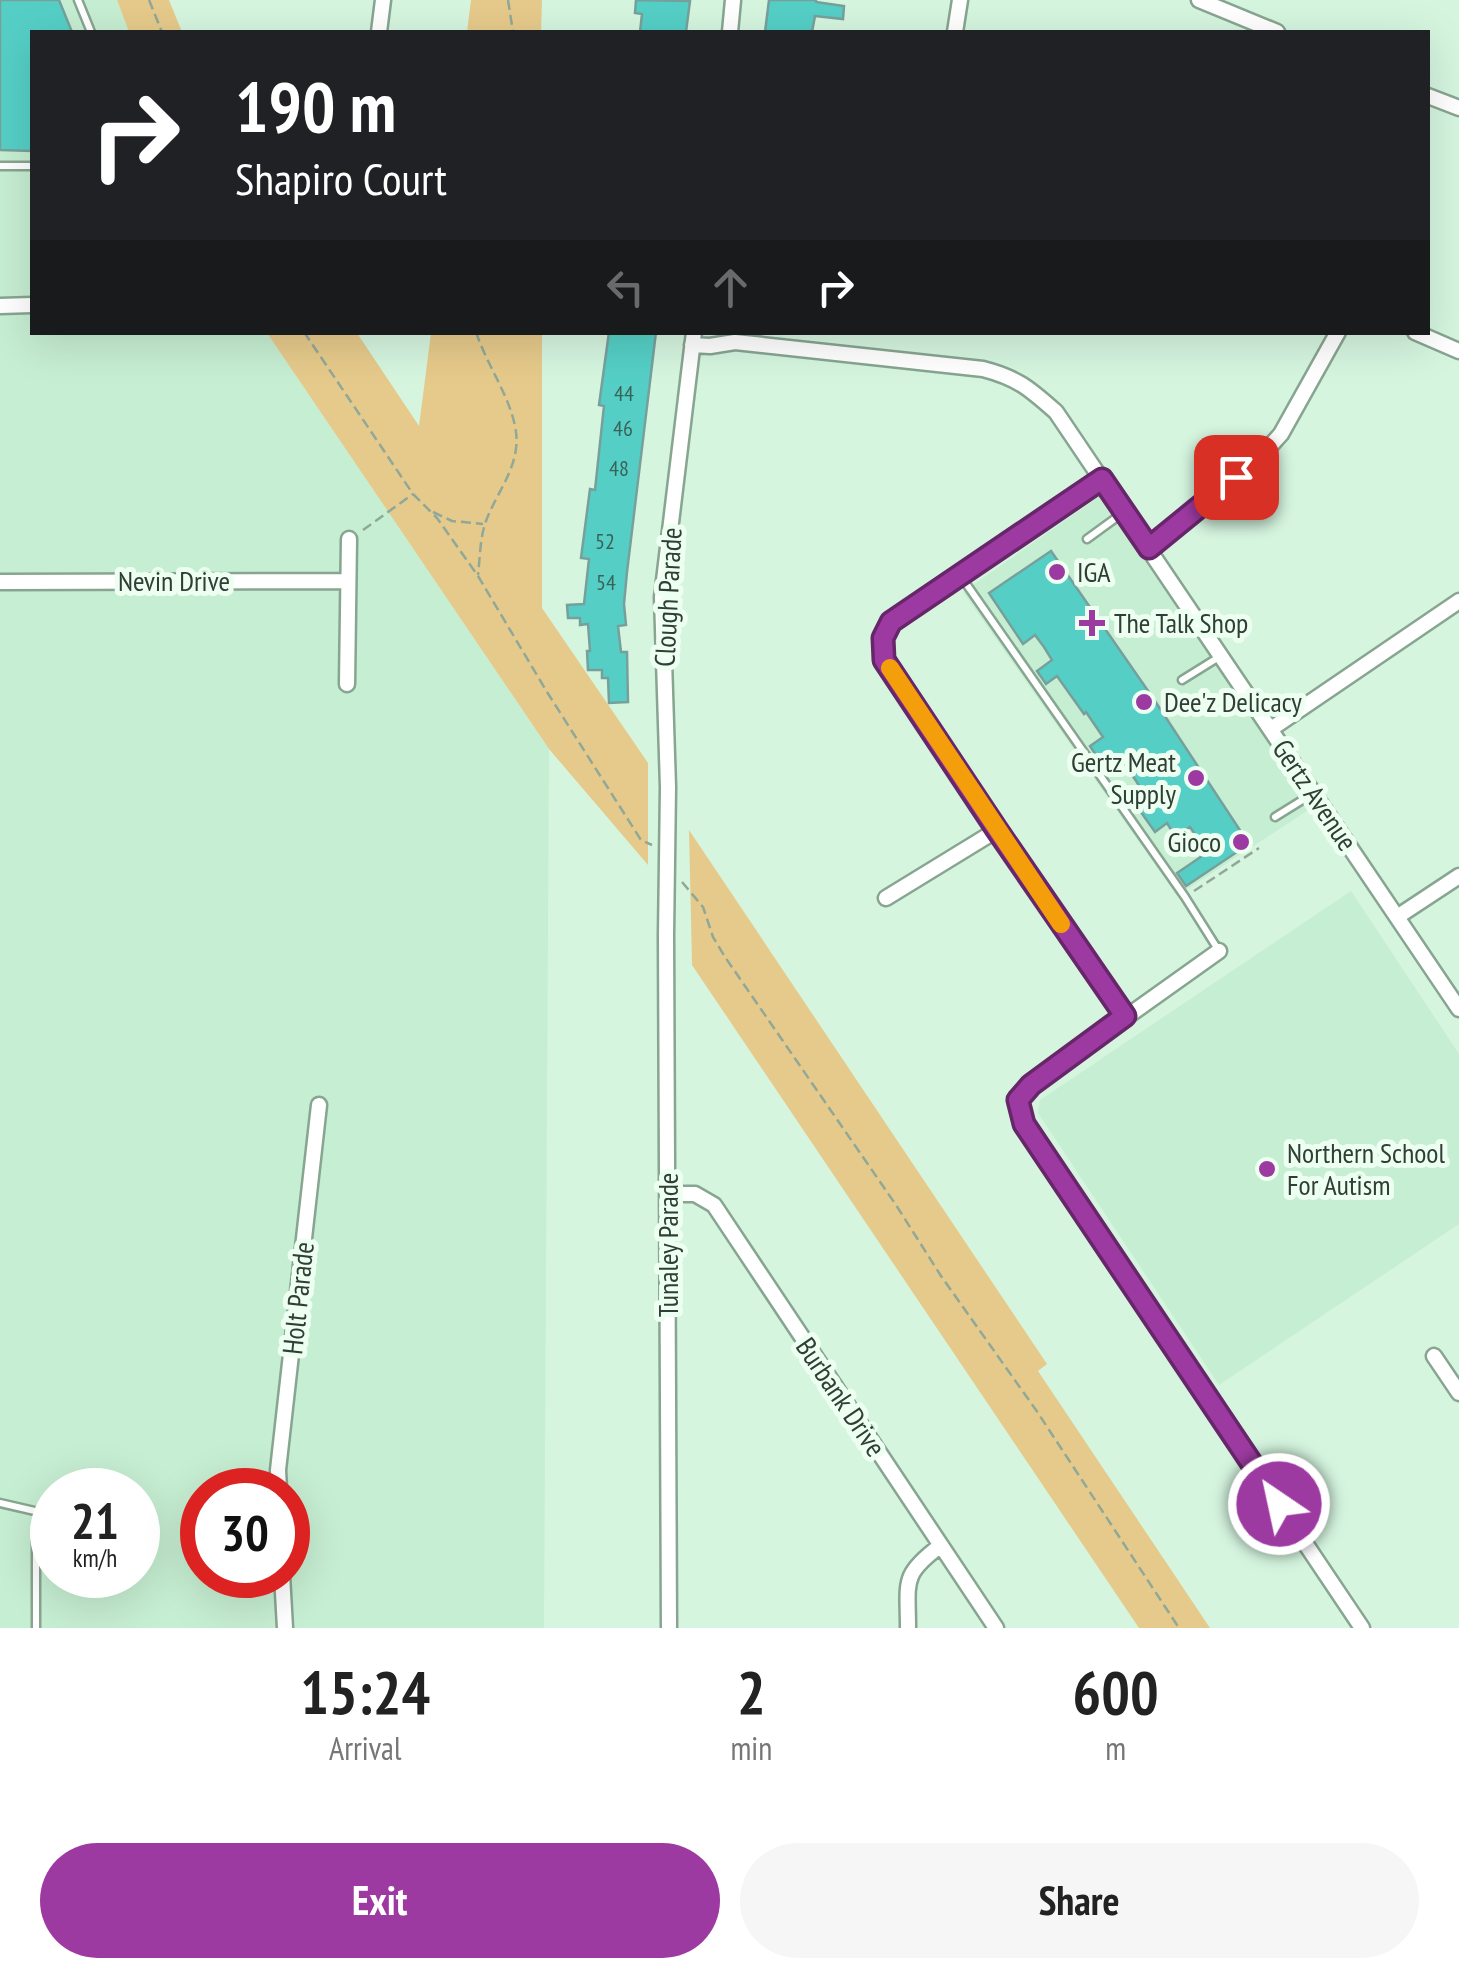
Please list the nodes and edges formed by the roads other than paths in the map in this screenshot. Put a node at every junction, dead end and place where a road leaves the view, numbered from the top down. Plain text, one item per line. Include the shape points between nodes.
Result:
1 (78, 0) edge
2 (383, 0) edge
3 (734, 0) edge
4 (960, 0) edge
5 (1199, 0) edge
6 (90, 30) edge
7 (380, 30) edge
8 (730, 30) edge
9 (955, 30) edge
10 (1272, 30) edge
11 (1430, 97) edge
12 (1459, 108) edge
13 (0, 166) edge
14 (30, 166) edge
15 (30, 305) edge
16 (0, 306) edge
17 (720, 335) edge
18 (1336, 335) edge
19 (1422, 335) edge
20 (693, 338) edge
21 (735, 342) junction
22 (1459, 351) edge
23 (1102, 479) junction
24 (1125, 512) junction
25 (349, 539) road end
26 (1087, 539) dead end
27 (1149, 548) junction
28 (959, 574) junction
29 (348, 581) junction
30 (0, 582) edge
31 (1459, 601) edge
32 (1220, 656) junction
33 (1182, 680) dead end
34 (347, 684) dead end
35 (1271, 729) junction
36 (1313, 794) junction
37 (1274, 817) dead end
38 (997, 830) junction
39 (667, 863) joint
40 (1459, 876) edge
41 (886, 898) dead end
42 (1397, 917) junction
43 (1218, 952) joint
44 (1459, 1009) edge
45 (1125, 1016) junction
46 (318, 1105) dead end
47 (668, 1194) junction
48 (1434, 1356) dead end
49 (1459, 1394) edge
50 (278, 1468) edge
51 (0, 1503) edge
52 (30, 1510) edge
53 (940, 1546) junction
54 (36, 1598) edge
55 (283, 1598) edge
56 (36, 1628) edge
57 (284, 1628) edge
58 (669, 1628) edge
59 (908, 1628) edge
60 (996, 1628) edge
61 (1362, 1628) edge

1 - 6 lane
2 - 7 street
3 - 8 street
4 - 9 street
5 - 10 street
11 - 12 street
13 - 14 lane
15 - 16 street
17 - 21 street, Gertz Avenue
18 - 27 street via 1281,434
19 - 22 street
20 - 21 street, Gertz Avenue via 710,346
20 - 39 street, Clough Parade via 662,597
21 - 23 street, Gertz Avenue via 1008,376 1056,412
23 - 24 street, Gertz Avenue
23 - 28 street
24 - 26 lane
24 - 27 street, Gertz Avenue
25 - 29 street
27 - 32 street, Gertz Avenue
28 - 38 street via 891,622 884,660
28 - 43 lane
29 - 30 street, Nevin Drive
29 - 34 street
31 - 35 street
32 - 33 lane
32 - 35 street, Gertz Avenue
35 - 36 street, Gertz Avenue
36 - 37 lane
36 - 42 street, Gertz Avenue
38 - 41 street
38 - 45 street
39 - 47 street, Tunaley Parade
40 - 42 street
42 - 44 street, Gertz Avenue
43 - 45 street
45 - 61 street via 1031,1085 1018,1100 1024,1124
46 - 50 street, Holt Parade
47 - 53 street, Burbank Drive via 695,1194 714,1205
47 - 58 street, Tunaley Parade
48 - 49 street
51 - 52 lane
53 - 59 street via 909,1577
53 - 60 street, Burbank Drive
54 - 56 lane
55 - 57 street

